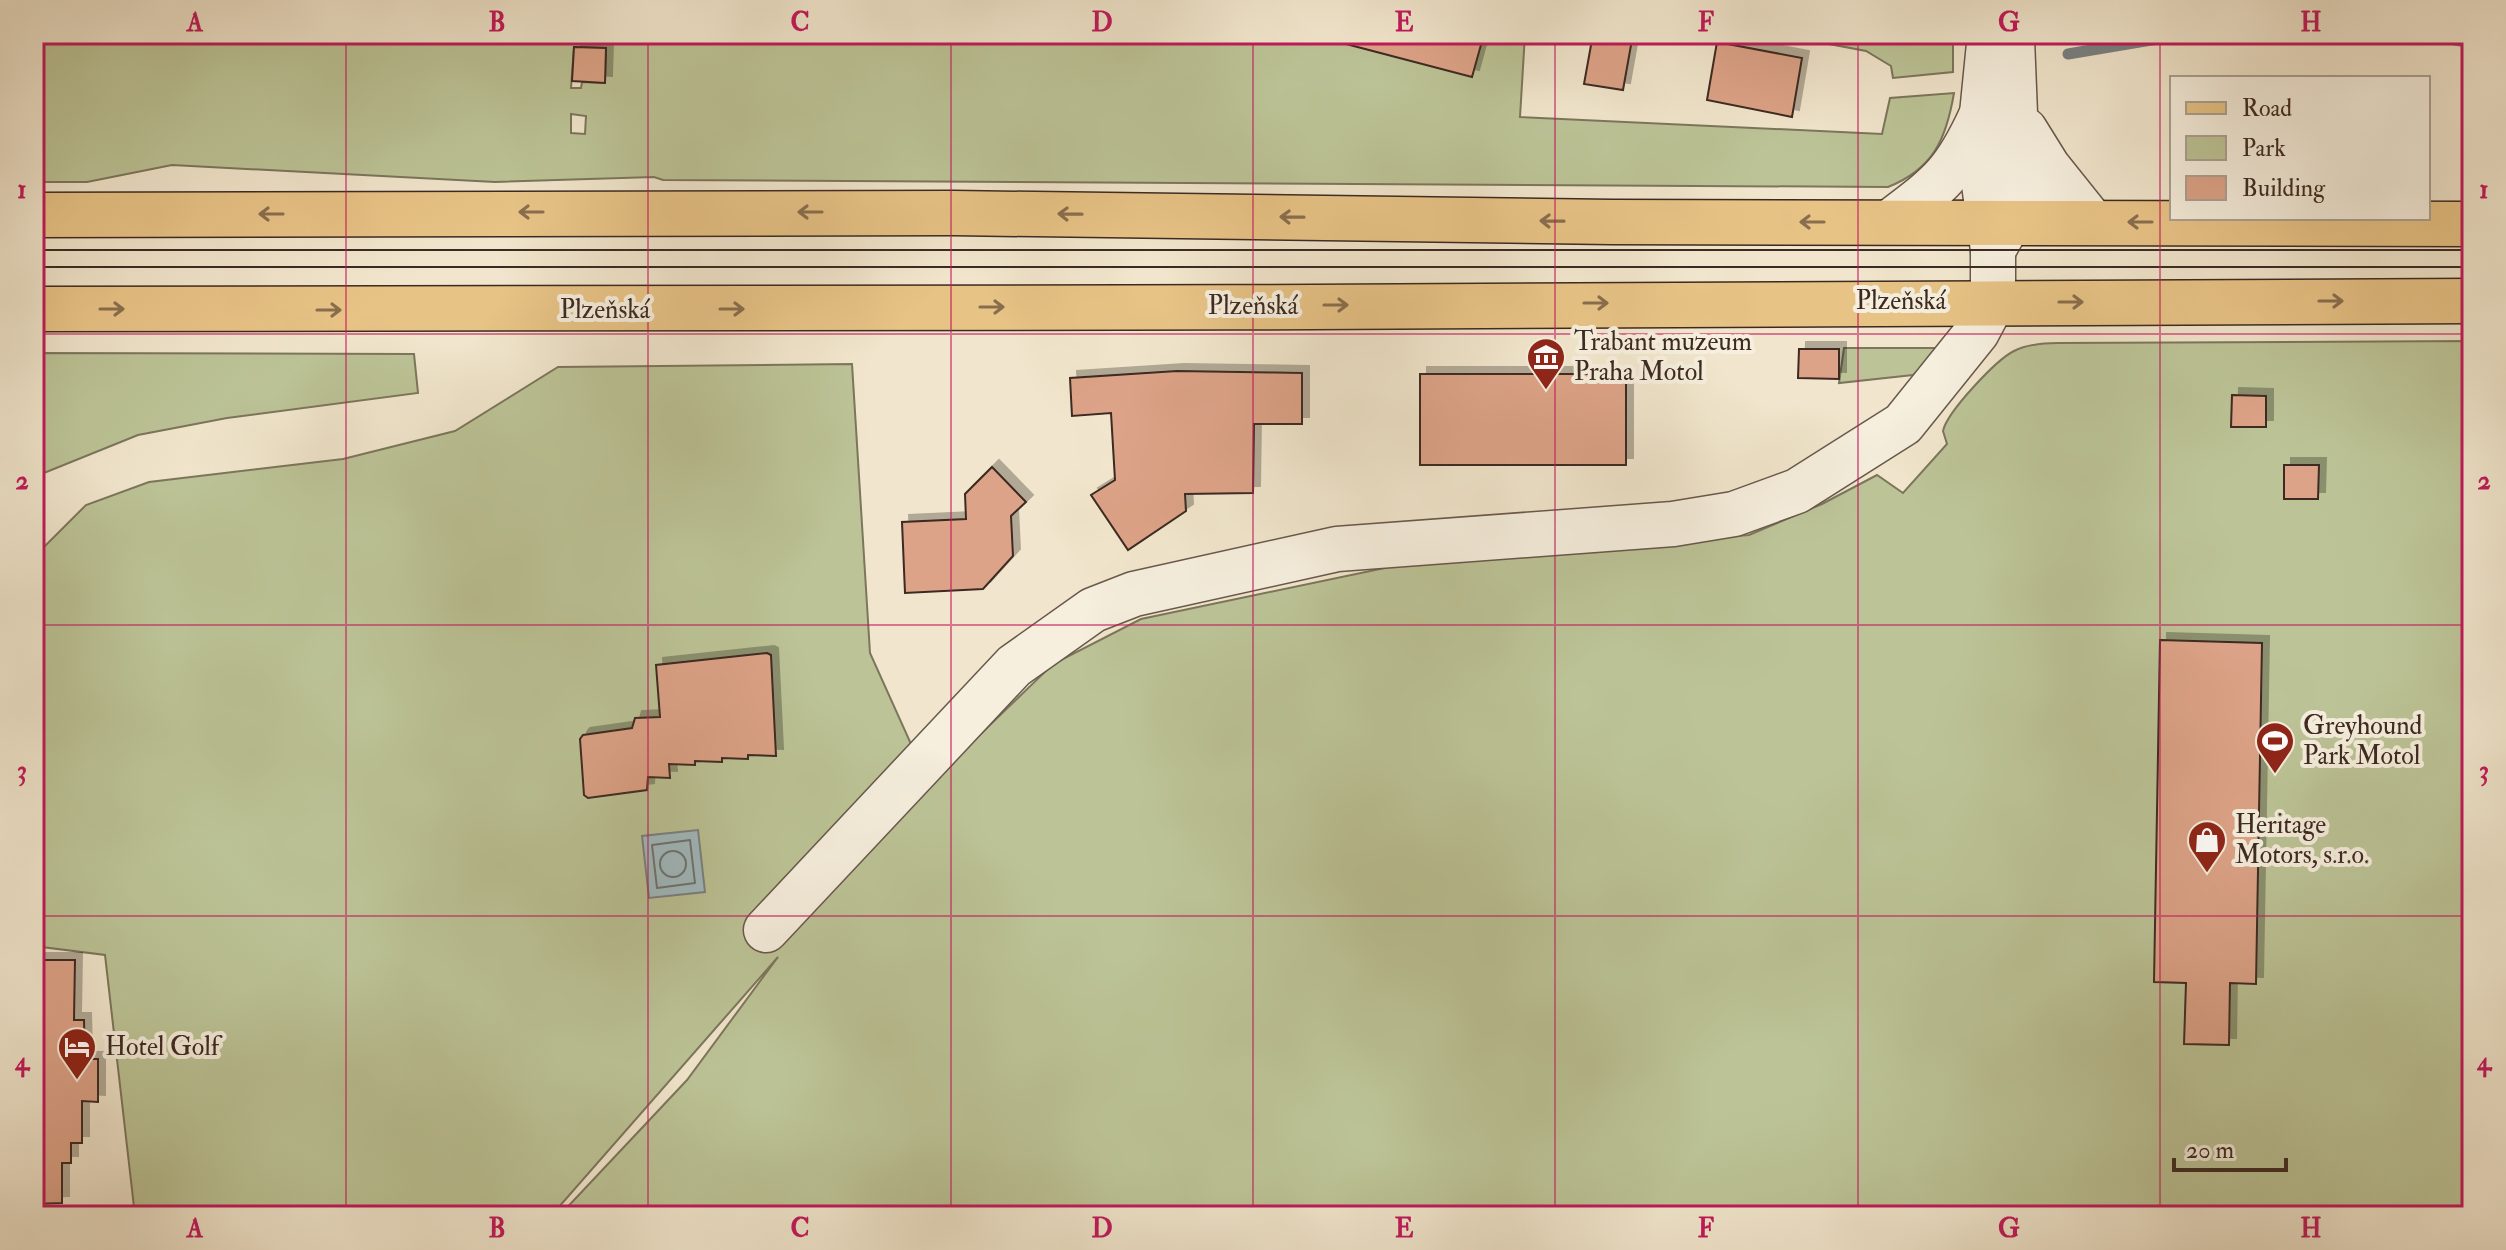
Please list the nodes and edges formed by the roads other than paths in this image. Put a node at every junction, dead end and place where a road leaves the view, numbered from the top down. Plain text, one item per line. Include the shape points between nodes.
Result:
1 (1990, 34) edge
2 (2012, 34) edge
3 (1999, 114) junction
4 (34, 215) edge
5 (1890, 222) junction
6 (2092, 222) junction
7 (2472, 224) edge
8 (1997, 232) junction
9 (2472, 301) edge
10 (1993, 302) junction
11 (34, 309) edge
12 (766, 930) dead end

1 - 3 street
2 - 3 street
3 - 5 street via 1940,184
3 - 6 street
3 - 8 street via 2028,190
5 -> 4 main road via 937,213
5 - 8 main road
7 -> 6 main road
6 - 8 main road
8 - 10 street
10 -> 9 main road, Plzeňská
11 -> 10 main road, Plzeňská
10 - 12 street via 1977,332 1903,424 1797,491 1734,514 1673,524 1337,549 1134,594 1093,610 1014,666

